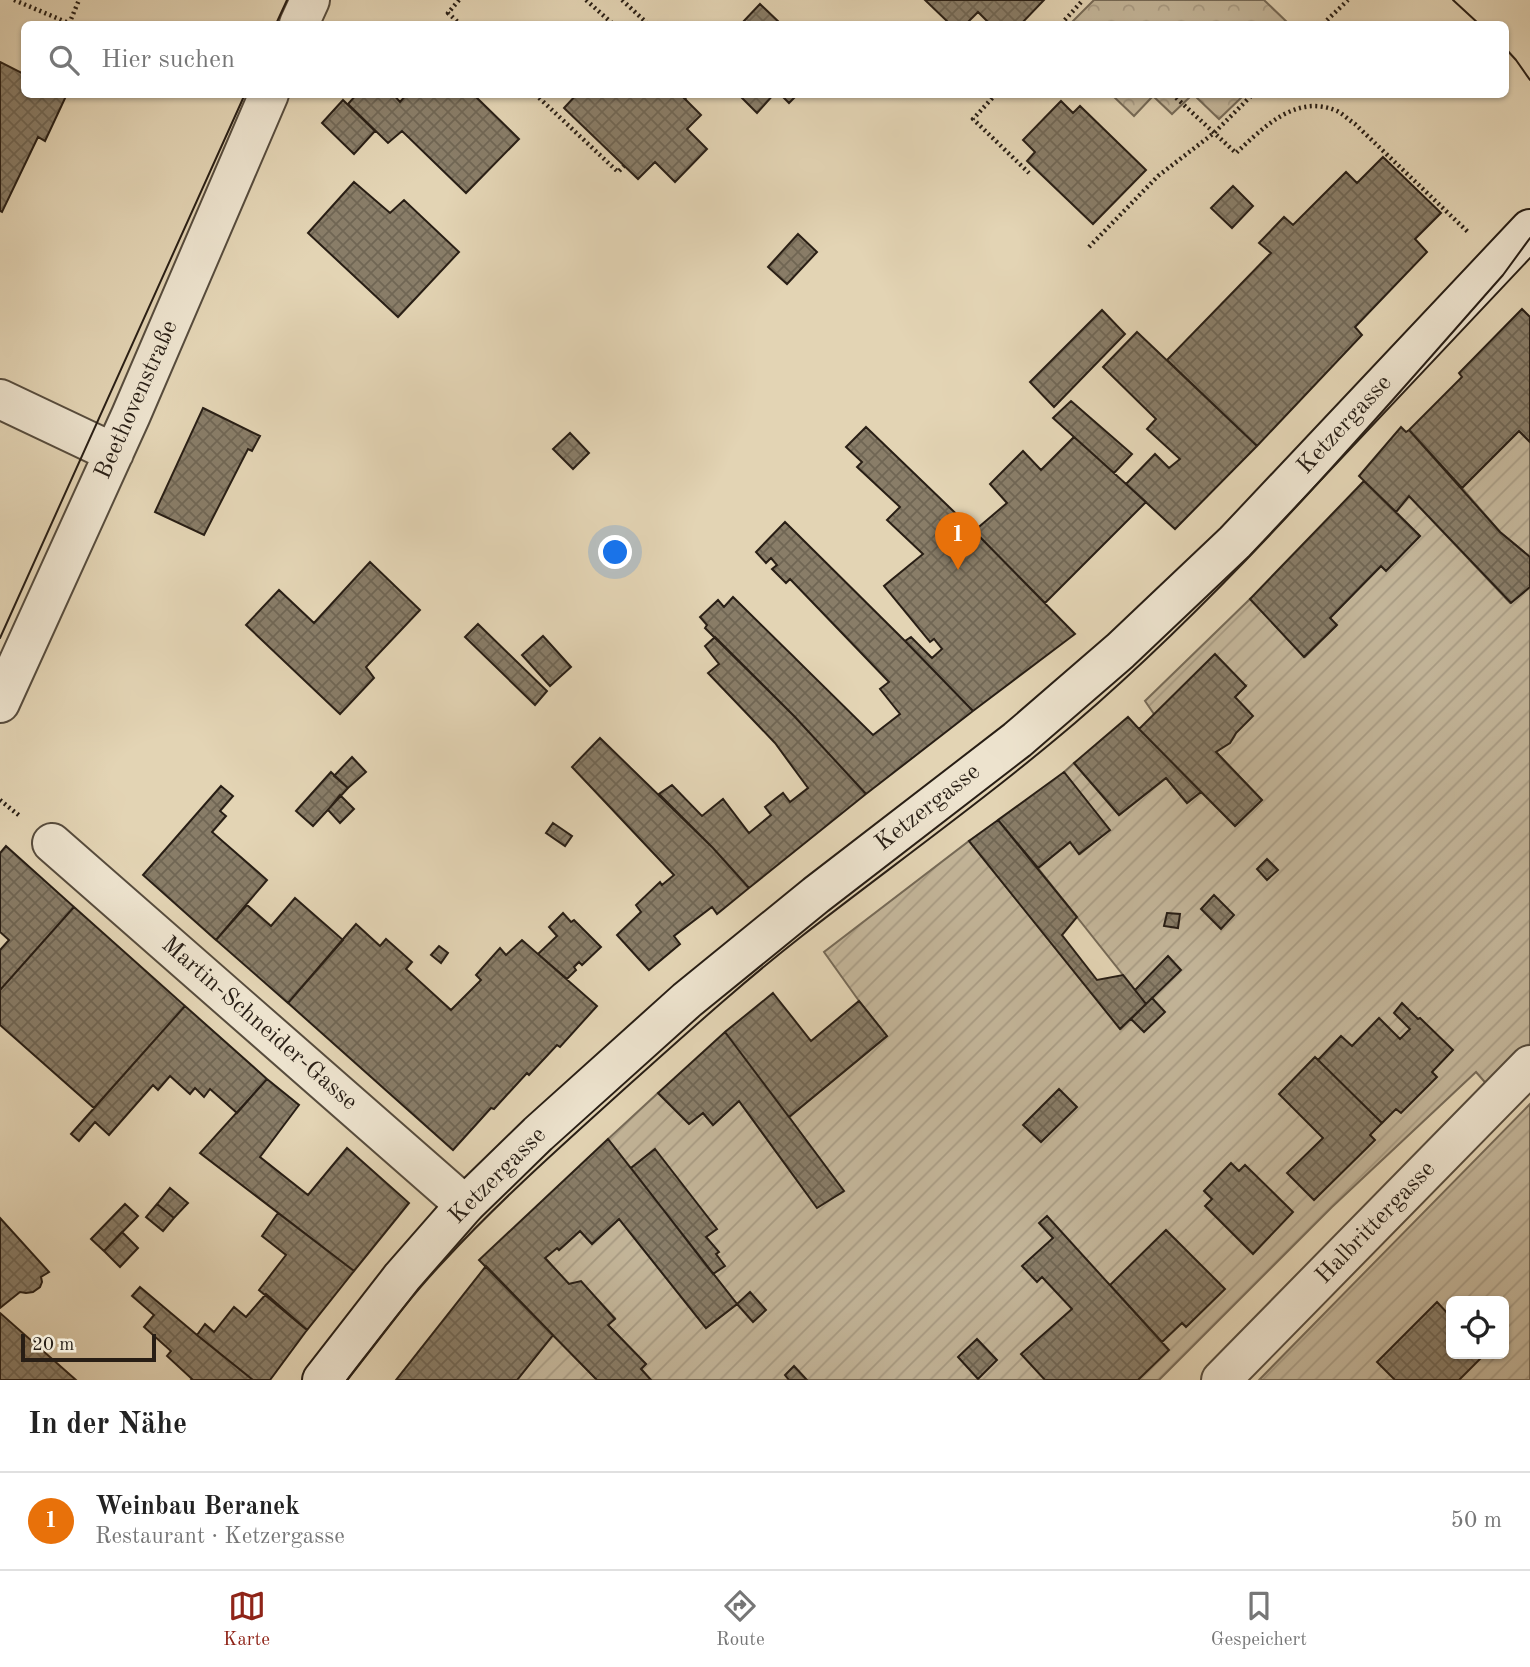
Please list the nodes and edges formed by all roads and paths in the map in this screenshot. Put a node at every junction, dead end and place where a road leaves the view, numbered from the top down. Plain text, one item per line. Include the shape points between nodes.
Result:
1 (14, 0) edge
2 (79, 0) edge
3 (310, 0) edge
4 (459, 0) edge
5 (586, 0) edge
6 (622, 0) edge
7 (1083, 0) edge
8 (1348, 0) edge
9 (63, 21) edge
10 (71, 21) edge
11 (300, 21) edge
12 (457, 21) edge
13 (609, 21) edge
14 (645, 21) edge
15 (1066, 21) edge
16 (1326, 21) edge
17 (268, 98) edge
18 (539, 98) edge
19 (992, 98) edge
20 (1176, 98) edge
21 (1249, 98) edge
22 (1214, 133) junction
23 (624, 166) dead end
24 (1029, 173) dead end
25 (1530, 229) edge
26 (1089, 247) dead end
27 (1499, 262) junction
28 (2, 400) edge
29 (114, 453) junction
30 (0, 703) edge
31 (52, 843) dead end
32 (1530, 1065) edge
33 (465, 1205) junction
34 (322, 1380) edge
35 (1221, 1380) edge

1 - 9 path
2 - 10 path
3 - 11 street
4 - 12 path via 448,13
5 - 13 path
6 - 14 path
7 - 15 path
8 - 16 path
17 - 29 street, Beethovenstraße
18 - 23 path via 618,172
19 - 24 path via 974,119
20 - 22 path
21 - 22 path
22 - 26 path via 1158,176
22 - 27 path via 1236,153 1270,121 1293,109 1317,106 1338,111
25 - 27 street, Ketzergasse
27 - 33 street, Ketzergasse via 1235,542 1120,651 1017,740 687,1000
28 - 29 street
29 - 30 street, Beethovenstraße
31 - 33 street, Martin-Schneider-Gasse
32 - 35 street, Halbrittergasse
33 - 34 street, Ketzergasse

